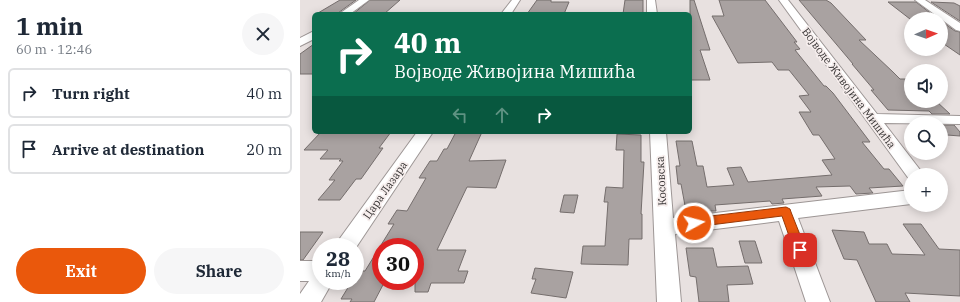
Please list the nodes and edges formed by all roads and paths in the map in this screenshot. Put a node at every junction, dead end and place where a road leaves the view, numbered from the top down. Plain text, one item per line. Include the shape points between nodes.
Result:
1 (365, 0) edge
2 (516, 0) edge
3 (651, 0) edge
4 (783, 0) edge
5 (919, 0) edge
6 (347, 12) edge
7 (507, 12) edge
8 (652, 12) edge
9 (960, 28) edge
10 (312, 35) edge
11 (300, 43) edge
12 (872, 118) junction
13 (960, 120) edge
14 (423, 134) edge
15 (658, 134) edge
16 (911, 168) edge
17 (904, 198) edge
18 (786, 212) junction
19 (664, 227) junction
20 (351, 238) edge
21 (312, 271) edge
22 (300, 272) edge
23 (316, 290) edge
24 (308, 302) edge
25 (664, 302) edge
26 (669, 302) edge
27 (818, 302) edge

1 - 6 street
2 - 7 street
3 - 8 street
4 - 12 street, Војводе Живојина Мишића
5 - 9 street
10 - 11 street
12 - 13 street
12 - 16 street, Војводе Живојина Мишића
14 - 20 street, Цара Лазара
15 - 19 street, Косовска
17 - 18 street
18 - 19 street
18 - 27 street
19 - 26 street, Косовска
21 - 22 street
23 - 24 street
25 - 26 street, Косовска

